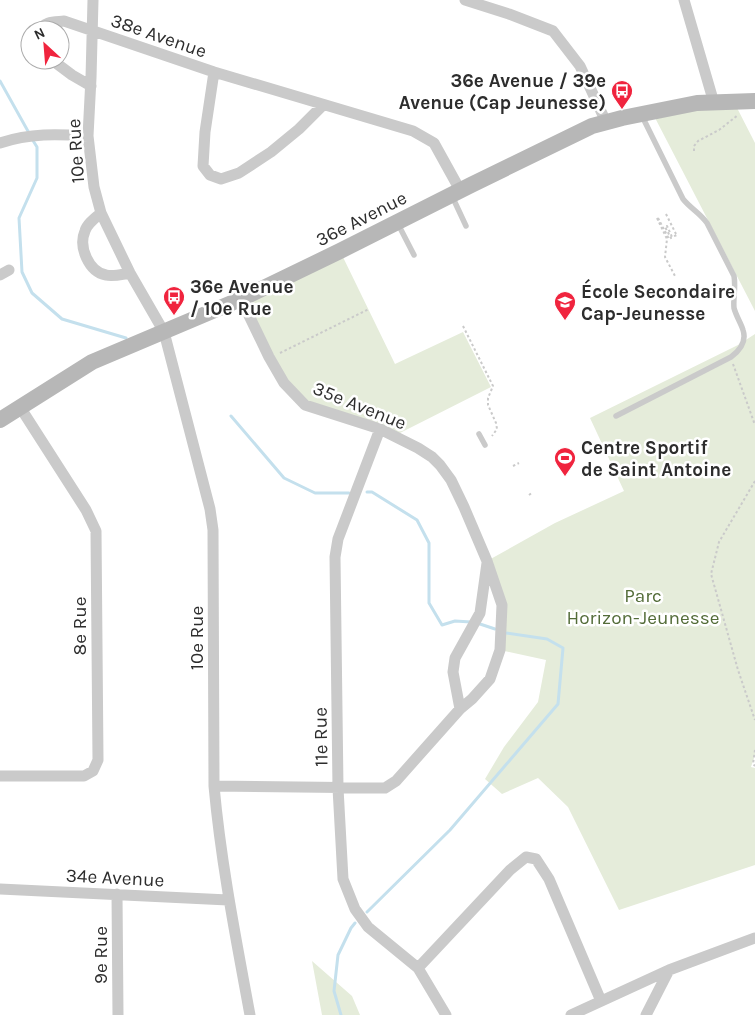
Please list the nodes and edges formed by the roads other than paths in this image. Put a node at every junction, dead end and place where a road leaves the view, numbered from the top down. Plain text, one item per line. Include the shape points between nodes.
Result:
1 (93, 0) edge
2 (465, 0) edge
3 (684, 0) edge
4 (70, 23) edge
5 (92, 30) junction
6 (65, 70) edge
7 (214, 72) junction
8 (91, 86) junction
9 (755, 101) edge
10 (714, 103) junction
11 (323, 105) junction
12 (641, 114) junction
13 (606, 122) junction
14 (88, 136) junction
15 (0, 143) edge
16 (456, 192) junction
17 (101, 213) junction
18 (397, 222) junction
19 (466, 226) dead end
20 (414, 255) dead end
21 (130, 273) junction
22 (241, 299) junction
23 (164, 332) junction
24 (20, 407) junction
25 (616, 416) dead end
26 (0, 420) edge
27 (380, 429) junction
28 (479, 434) dead end
29 (485, 445) dead end
30 (487, 561) junction
31 (460, 709) junction
32 (0, 776) edge
33 (214, 786) junction
34 (338, 788) junction
35 (0, 889) edge
36 (117, 894) junction
37 (228, 900) junction
38 (755, 938) edge
39 (418, 968) junction
40 (669, 970) junction
41 (601, 1001) junction
42 (115, 1014) edge
43 (250, 1015) edge
44 (446, 1015) edge
45 (571, 1015) edge
46 (646, 1015) edge

1 - 5 street, 10e Rue
2 - 13 street via 553,31 580,66
3 - 10 street
4 - 5 street
5 - 7 street, 38e Avenue
5 - 8 street, 10e Rue
6 - 8 street
7 - 11 street, 38e Avenue
7 - 11 street, 38e Avenue via 203,166 210,175 221,179 239,173 271,152
8 - 14 street, 10e Rue
9 - 10 street, 36e Avenue
10 - 12 street, 36e Avenue via 697,103
11 - 16 street, 38e Avenue via 413,131 434,143
12 - 13 street, 36e Avenue
12 - 25 lane via 683,199 707,223 734,276 734,308 744,339 740,351 731,357
13 - 16 street, 36e Avenue
14 - 15 street via 56,134
14 - 17 street, 10e Rue via 94,187
16 - 18 street, 36e Avenue
16 - 19 lane
17 - 21 street, 10e Rue
17 - 21 street via 84,230 85,258 94,269 106,275
18 - 20 lane
18 - 22 street, 36e Avenue
21 - 23 street, 10e Rue
22 - 23 street, 36e Avenue
22 - 27 street, 35e Avenue via 284,383 305,405
23 - 24 street, 36e Avenue via 92,362
23 - 33 street, 10e Rue via 213,530
24 - 26 street, 36e Avenue
24 - 32 street, 8e Rue via 96,531 98,760 93,771 84,776
27 - 30 street, 35e Avenue via 418,448 440,465 451,480
27 - 34 street, 11e Rue via 338,539 335,557
28 - 29 lane
30 - 31 street via 480,613 455,658 453,672
30 - 31 street, 35e Avenue via 502,605 500,650 490,679
31 - 34 street, 35e Avenue via 396,781 385,788
33 - 34 street, 35e Avenue
33 - 37 street, 10e Rue
34 - 39 street, 11e Rue via 343,879 355,909 368,927
35 - 36 street, 34e Avenue
36 - 37 street, 34e Avenue
36 - 42 street, 9e Rue
37 - 43 street, 10e Rue
38 - 40 street
39 - 41 street via 526,857 536,859 549,879
39 - 44 street, 11e Rue
40 - 41 street
40 - 46 street
41 - 45 street

